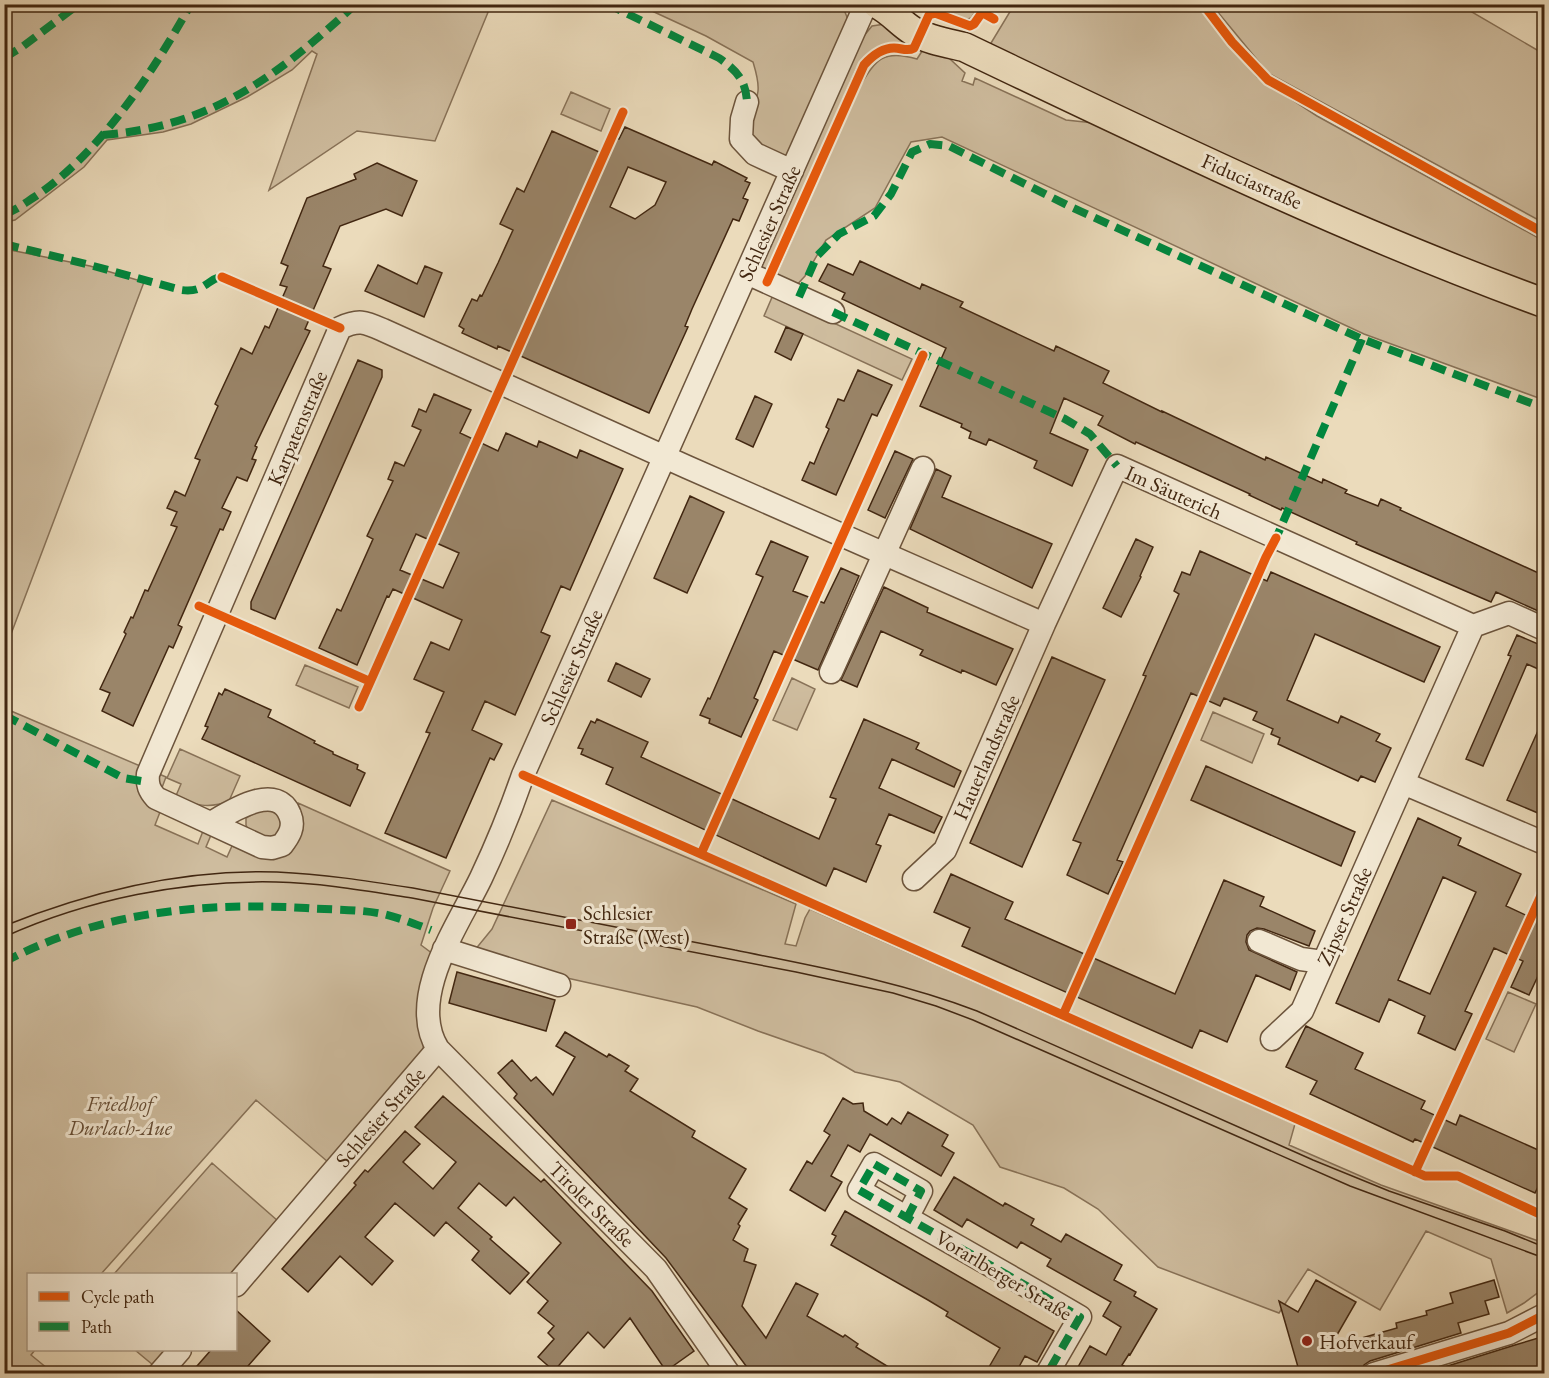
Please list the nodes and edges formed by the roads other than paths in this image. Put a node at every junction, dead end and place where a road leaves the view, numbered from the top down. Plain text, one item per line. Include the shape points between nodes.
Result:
1 (877, 6) edge
2 (747, 102) dead end
3 (792, 171) junction
4 (747, 273) junction
5 (1545, 303) edge
6 (833, 312) dead end
7 (665, 457) junction
8 (922, 468) dead end
9 (884, 554) junction
10 (1044, 624) junction
11 (1473, 626) junction
12 (1545, 629) edge
13 (831, 672) dead end
14 (1404, 783) junction
15 (211, 824) dead end
16 (1545, 843) edge
17 (914, 879) dead end
18 (1259, 941) dead end
19 (444, 949) junction
20 (1323, 962) junction
21 (559, 985) dead end
22 (1272, 1039) dead end
23 (438, 1049) junction
24 (907, 1218) dead end
25 (237, 1284) edge
26 (1545, 1315) edge
27 (179, 1351) edge
28 (725, 1372) edge
29 (159, 1374) edge
30 (1047, 1374) edge
31 (1374, 1374) edge

1 - 3 street, Schlesier Straße
1 - 5 main road, Fiduciastraße via 920,16 938,25 964,47 1234,174 1399,246
2 - 3 street via 741,139 755,154
3 - 4 street, Schlesier Straße
4 - 6 street
4 - 7 street, Schlesier Straße
7 - 9 street
7 - 15 street, Karpatenstraße via 365,322 353,321 340,328 148,774 149,791 156,798
7 - 19 street, Schlesier Straße via 481,878
8 - 9 street
9 - 10 street
9 - 13 street
10 - 11 street, Im Säuterich via 1117,466
10 - 17 street, Hauerlandstraße via 945,850
11 - 12 street via 1509,613
11 - 14 street
14 - 16 street
14 - 20 street, Zipser Straße
18 - 20 street via 1301,959
19 - 21 street
19 - 23 street, Schlesier Straße via 430,998 430,1032
20 - 22 street, Zipser Straße via 1302,1011
23 - 25 street, Schlesier Straße
23 - 28 street, Tiroler Straße via 656,1269
24 - 30 street, Vorarlberger Straße via 1080,1317
26 - 31 street via 1509,1333
27 - 29 street

